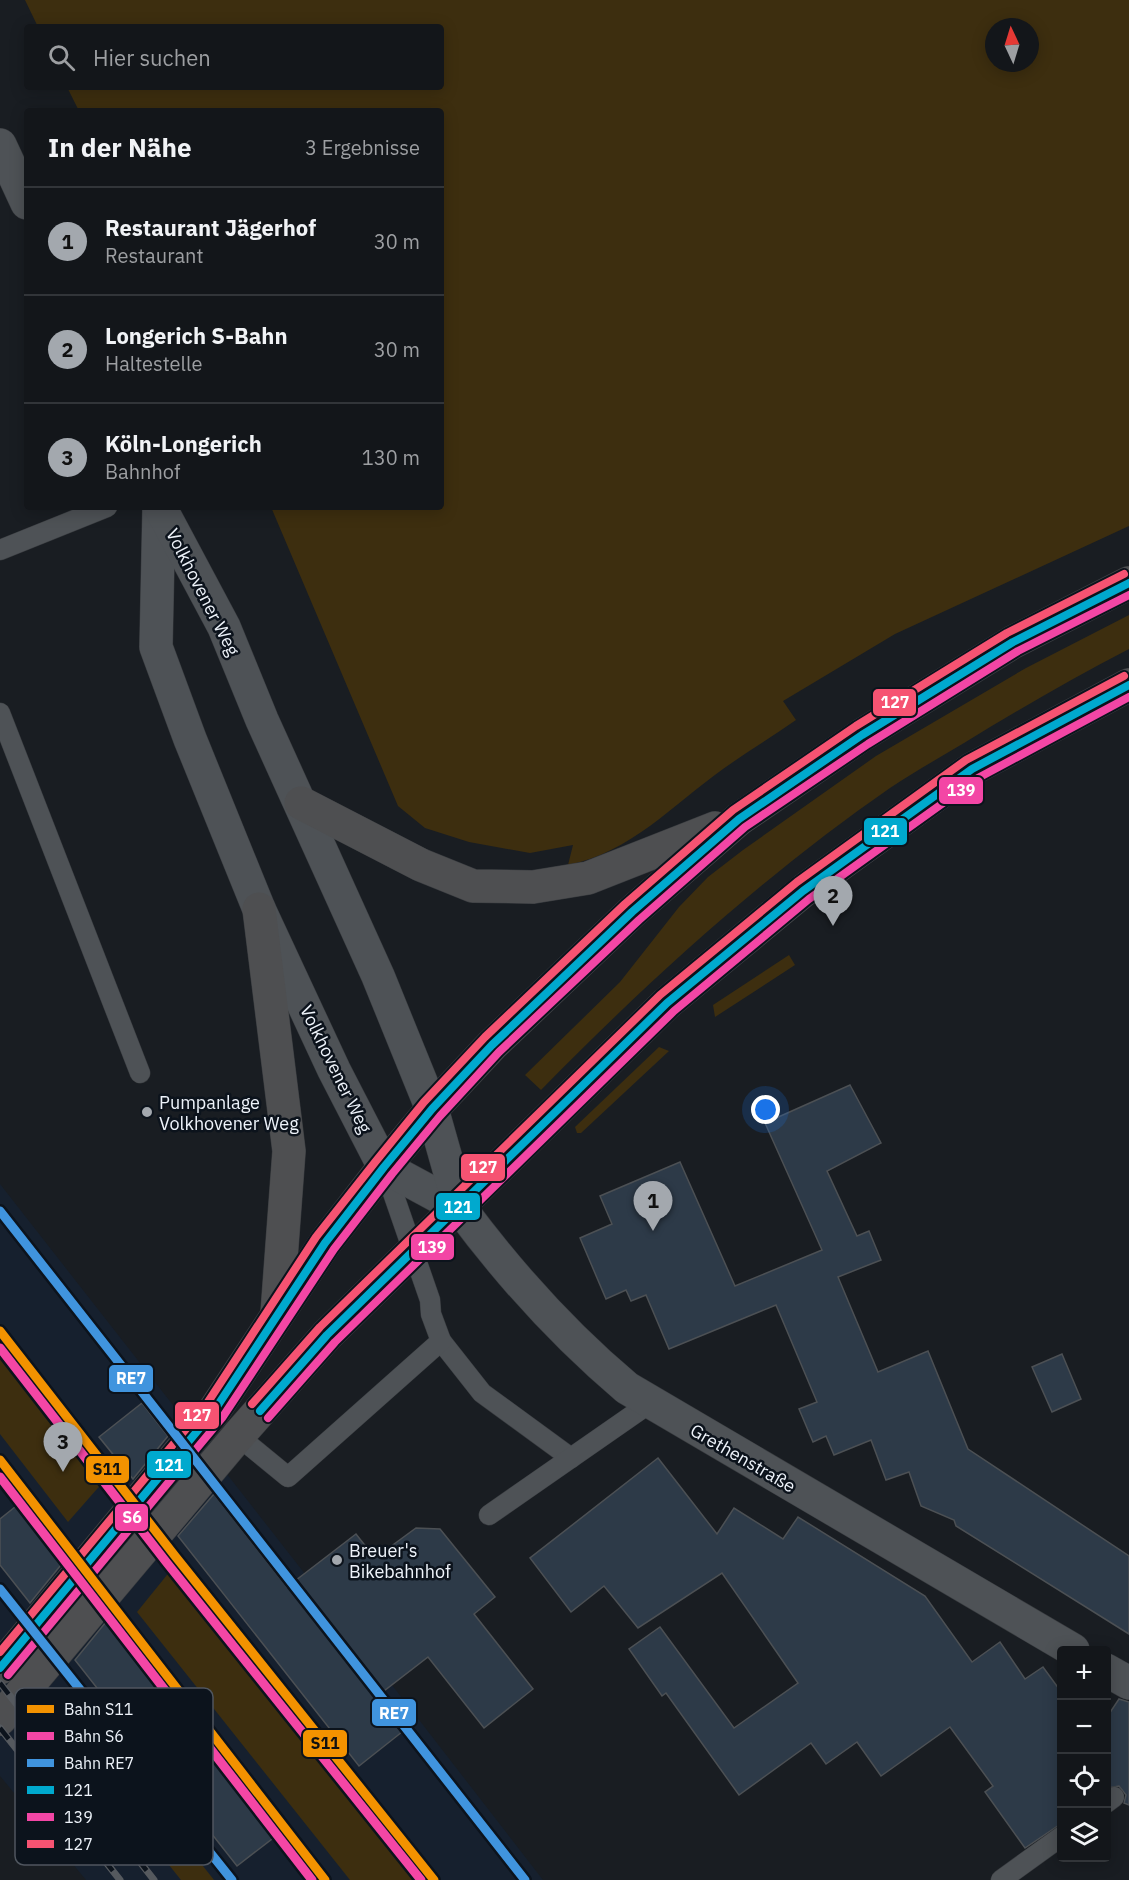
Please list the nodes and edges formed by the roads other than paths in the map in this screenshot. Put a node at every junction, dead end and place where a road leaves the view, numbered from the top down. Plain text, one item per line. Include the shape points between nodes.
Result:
1 (0, 145) edge
2 (24, 197) edge
3 (99, 510) edge
4 (160, 510) edge
5 (162, 510) edge
6 (0, 550) edge
7 (1129, 584) edge
8 (1129, 685) edge
9 (0, 713) edge
10 (301, 803) junction
11 (739, 819) junction
12 (259, 909) junction
13 (141, 1073) dead end
14 (432, 1109) junction
15 (384, 1167) junction
16 (460, 1208) junction
17 (413, 1249) junction
18 (277, 1315) junction
19 (441, 1341) junction
20 (650, 1403) junction
21 (238, 1436) junction
22 (571, 1458) junction
23 (489, 1515) dead end
24 (1066, 1646) edge
25 (0, 1668) edge
26 (1111, 1672) edge
27 (1129, 1683) edge
28 (26, 1688) edge
29 (15, 1701) edge
30 (0, 1719) edge
31 (1057, 1840) edge
32 (1001, 1880) edge

1 - 2 street
3 - 6 lane
4 - 12 street, Volkhovener Weg via 156,647
5 - 10 street, Volkhovener Weg via 224,627
7 - 11 main road via 1013,642 862,735
8 - 16 main road via 972,769 802,891 667,1003
9 - 13 lane
10 - 11 main road via 421,865 473,886 533,886 588,879
10 - 14 street, Volkhovener Weg
11 - 14 main road via 632,912 492,1045
12 - 15 street, Volkhovener Weg
12 - 18 main road via 289,1151
14 - 15 main road
14 - 16 street, Volkhovener Weg
15 - 16 street
15 - 17 lane
15 - 18 main road
16 - 17 main road
16 - 20 street, Grethenstraße via 493,1252 584,1352
17 - 19 lane
17 - 21 main road via 327,1335
18 - 25 main road via 214,1411
19 - 21 lane via 288,1477
19 - 22 lane via 482,1393
20 - 22 lane
20 - 24 street, Grethenstraße
21 - 28 main road
22 - 23 lane
26 - 27 street
29 - 30 main road
31 - 32 lane

